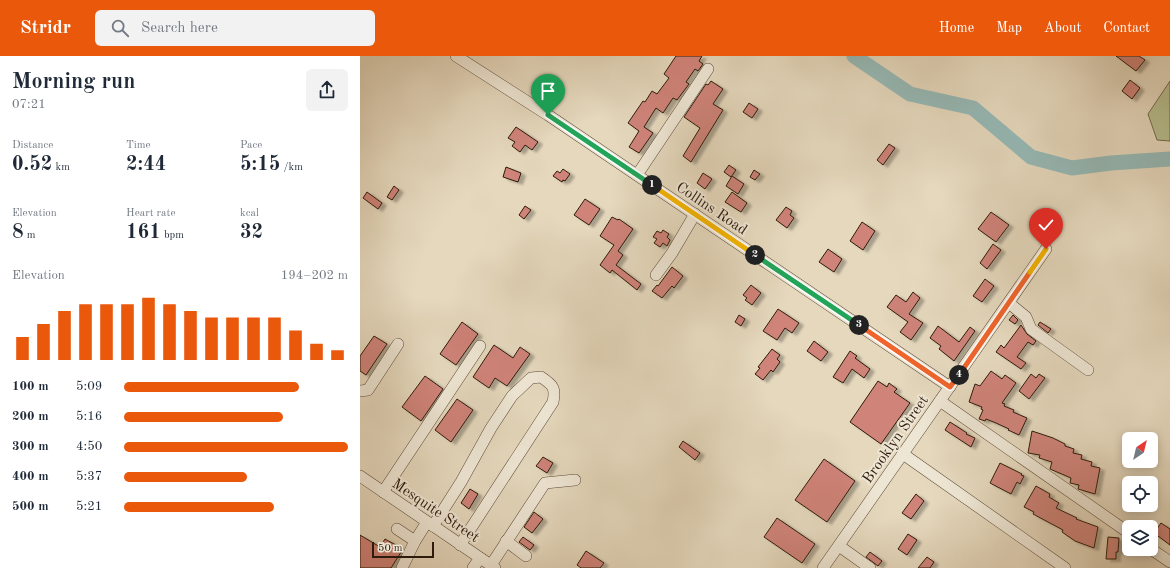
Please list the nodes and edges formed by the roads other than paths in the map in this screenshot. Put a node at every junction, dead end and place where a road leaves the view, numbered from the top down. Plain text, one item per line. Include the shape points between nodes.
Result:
1 (456, 56) edge
2 (708, 69) dead end
3 (637, 175) junction
4 (695, 214) junction
5 (1046, 249) dead end
6 (656, 275) dead end
7 (1008, 303) junction
8 (398, 344) dead end
9 (480, 346) dead end
10 (1088, 370) dead end
11 (950, 387) junction
12 (360, 391) edge
13 (940, 402) junction
14 (903, 454) junction
15 (360, 476) edge
16 (575, 480) dead end
17 (383, 492) junction
18 (430, 524) junction
19 (1122, 528) edge
20 (397, 529) dead end
21 (415, 541) junction
22 (506, 541) junction
23 (460, 544) junction
24 (839, 546) junction
25 (1158, 554) edge
26 (526, 556) dead end
27 (480, 558) junction
28 (1170, 562) edge
29 (493, 567) edge
30 (402, 568) edge
31 (473, 568) edge
32 (823, 568) edge
33 (870, 568) edge
34 (1065, 568) edge

1 - 3 street, Collins Road
2 - 3 street
3 - 4 street, Collins Road
4 - 6 street
4 - 11 street, Collins Road
5 - 7 street, Brooklyn Street
7 - 10 street via 1026,317 1031,329
7 - 11 street, Brooklyn Street
8 - 12 street via 368,390
9 - 17 street
11 - 13 street, Brooklyn Street
13 - 14 street, Brooklyn Street
13 - 19 street
14 - 24 street, Brooklyn Street
14 - 34 street
15 - 17 street, Mesquite Street
16 - 22 street via 545,483
17 - 18 street, Mesquite Street
18 - 21 street
18 - 23 street, Mesquite Street
18 - 23 street via 461,482 512,396 532,378 541,377 551,383 555,392 553,402
20 - 21 street
21 - 30 street
22 - 26 street
22 - 29 street
23 - 27 street, Mesquite Street
24 - 32 street, Brooklyn Street
24 - 33 street
25 - 28 street
27 - 29 street, Mesquite Street
27 - 31 street

